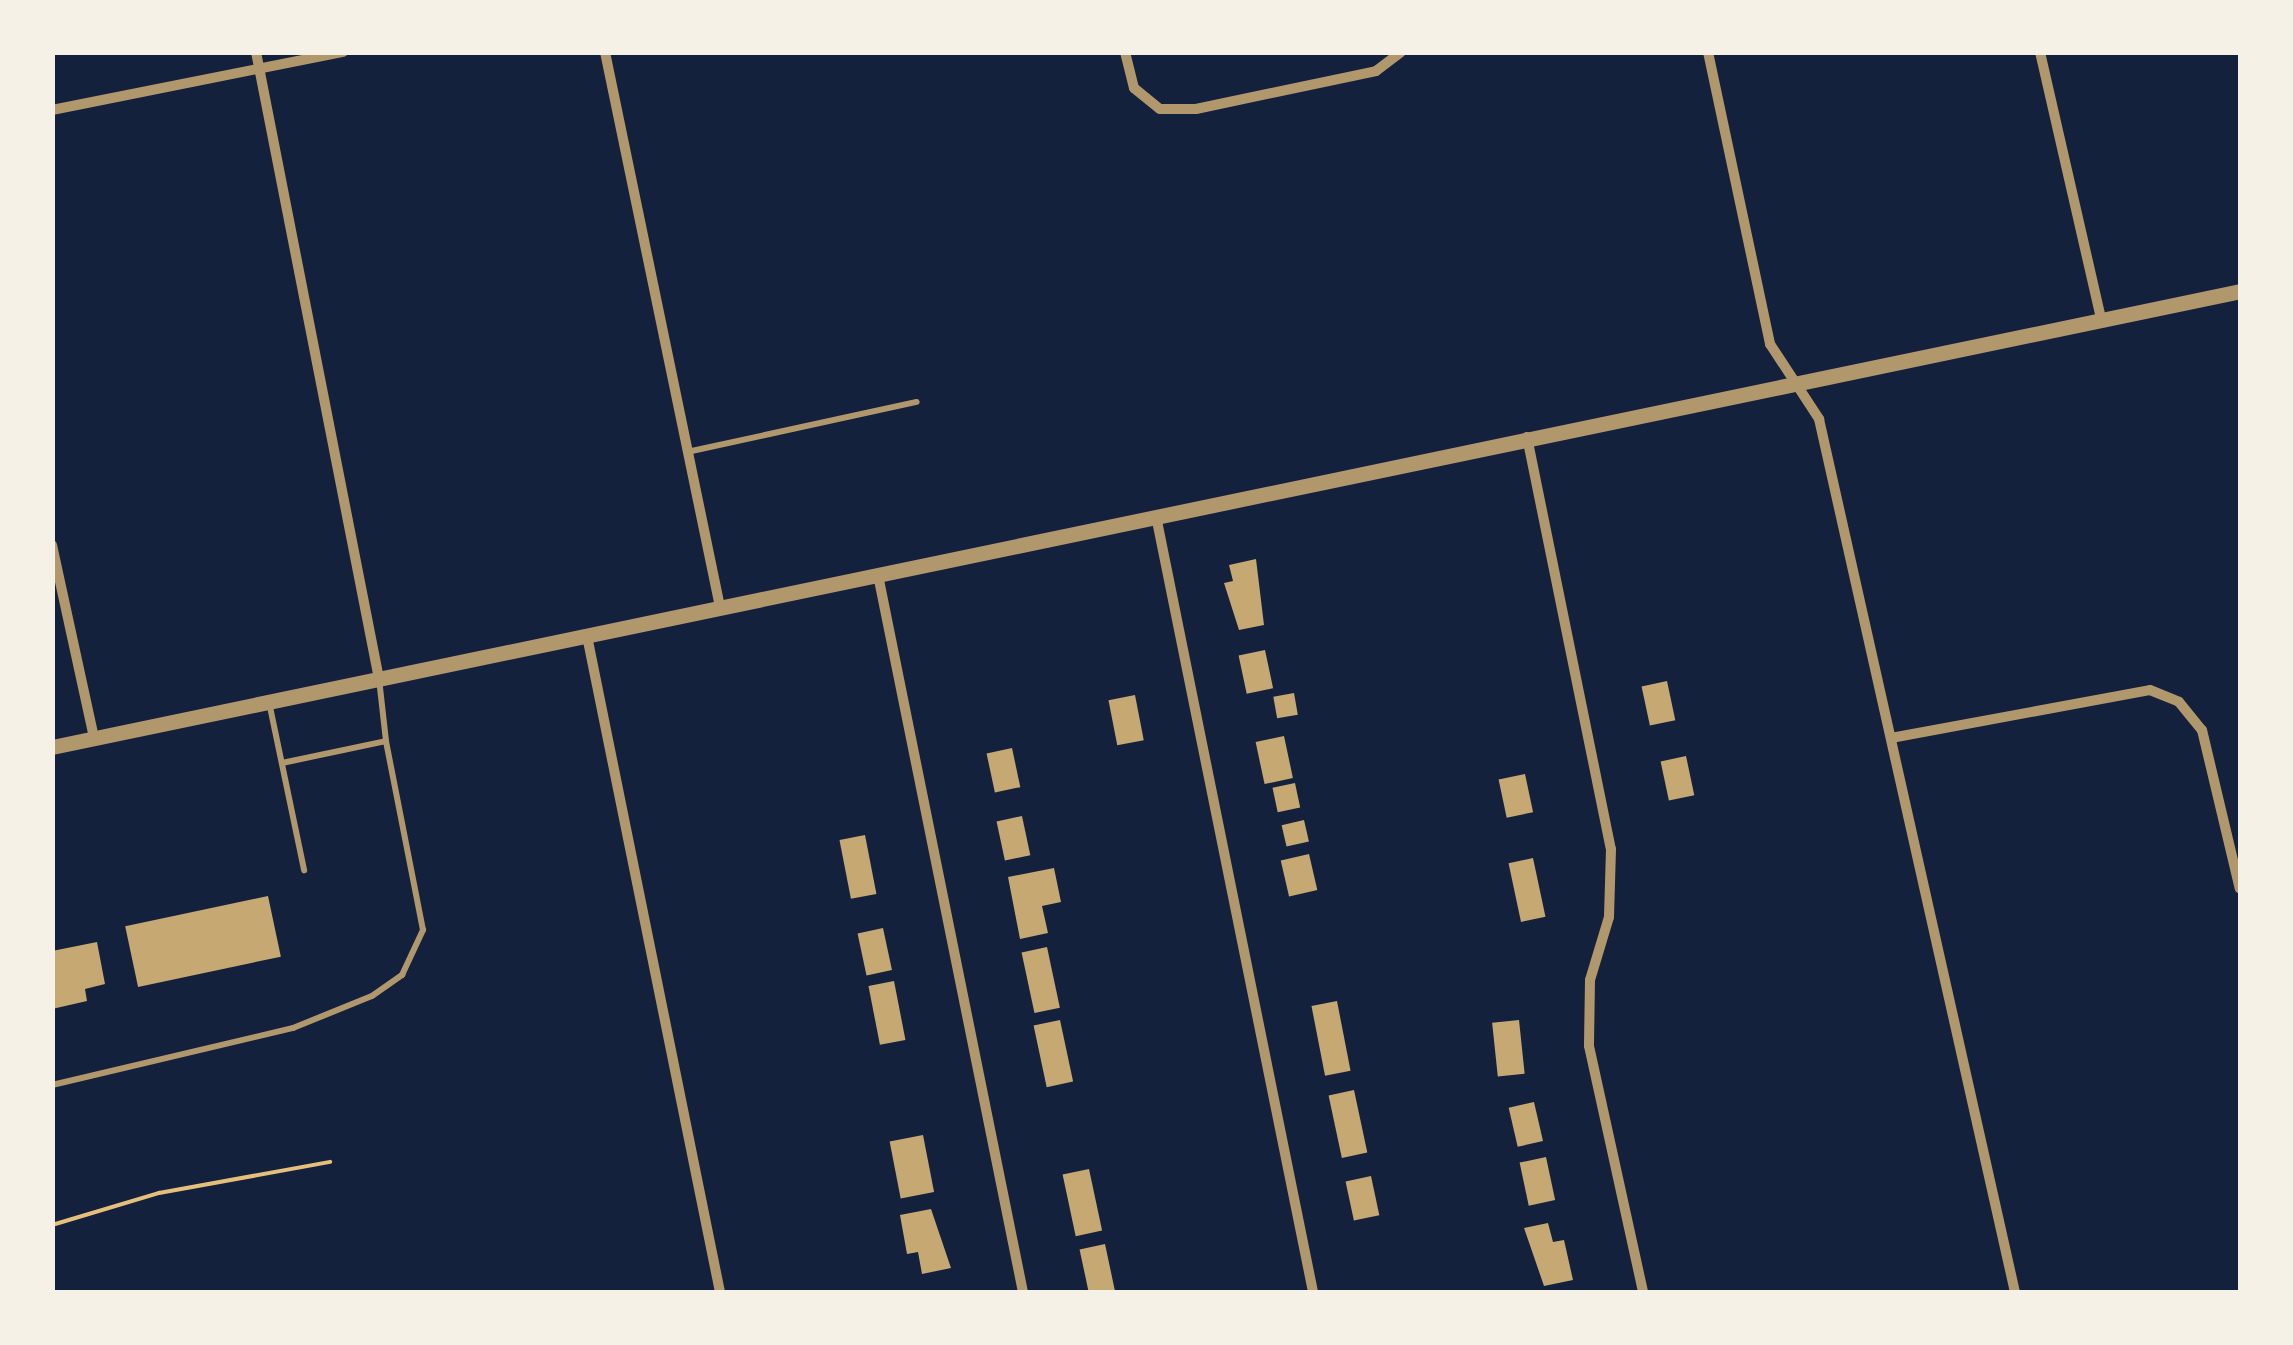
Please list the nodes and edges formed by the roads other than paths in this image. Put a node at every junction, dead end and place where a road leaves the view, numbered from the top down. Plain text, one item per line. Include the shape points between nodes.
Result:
1 (256, 52) edge
2 (343, 52) edge
3 (605, 52) edge
4 (1126, 52) edge
5 (1401, 52) edge
6 (1708, 52) edge
7 (2040, 52) edge
8 (260, 70) junction
9 (52, 110) edge
10 (2240, 290) edge
11 (2101, 318) junction
12 (1796, 381) junction
13 (917, 402) dead end
14 (1527, 437) junction
15 (686, 452) junction
16 (1156, 516) junction
17 (52, 545) edge
18 (878, 575) junction
19 (720, 608) junction
20 (587, 636) junction
21 (378, 679) junction
22 (269, 701) junction
23 (94, 738) junction
24 (1892, 738) junction
25 (386, 741) junction
26 (52, 747) edge
27 (282, 763) junction
28 (304, 870) dead end
29 (2240, 889) edge
30 (52, 1085) edge
31 (720, 1292) edge
32 (1023, 1292) edge
33 (1313, 1292) edge
34 (1643, 1292) edge
35 (2015, 1292) edge

1 - 8 street
2 - 8 street
3 - 15 street
4 - 5 street via 1134,88 1160,109 1196,109 1376,71
6 - 12 street via 1770,344
7 - 11 street
8 - 9 street
8 - 21 street
10 - 11 street
11 - 12 street
12 - 14 street
12 - 24 street via 1820,419
13 - 15 lane
14 - 16 street
14 - 34 street via 1610,848 1611,904 1590,980 1589,1046
15 - 19 street
16 - 18 street
16 - 33 street
17 - 23 street
18 - 19 street
18 - 32 street
19 - 20 street
20 - 21 street
20 - 31 street
21 - 22 street
21 - 25 lane
22 - 23 street
22 - 27 lane
23 - 26 street
24 - 29 street via 2150,690 2179,702 2202,730
24 - 35 street
25 - 27 lane
25 - 30 lane via 423,930 402,975 372,996 293,1028
27 - 28 lane

